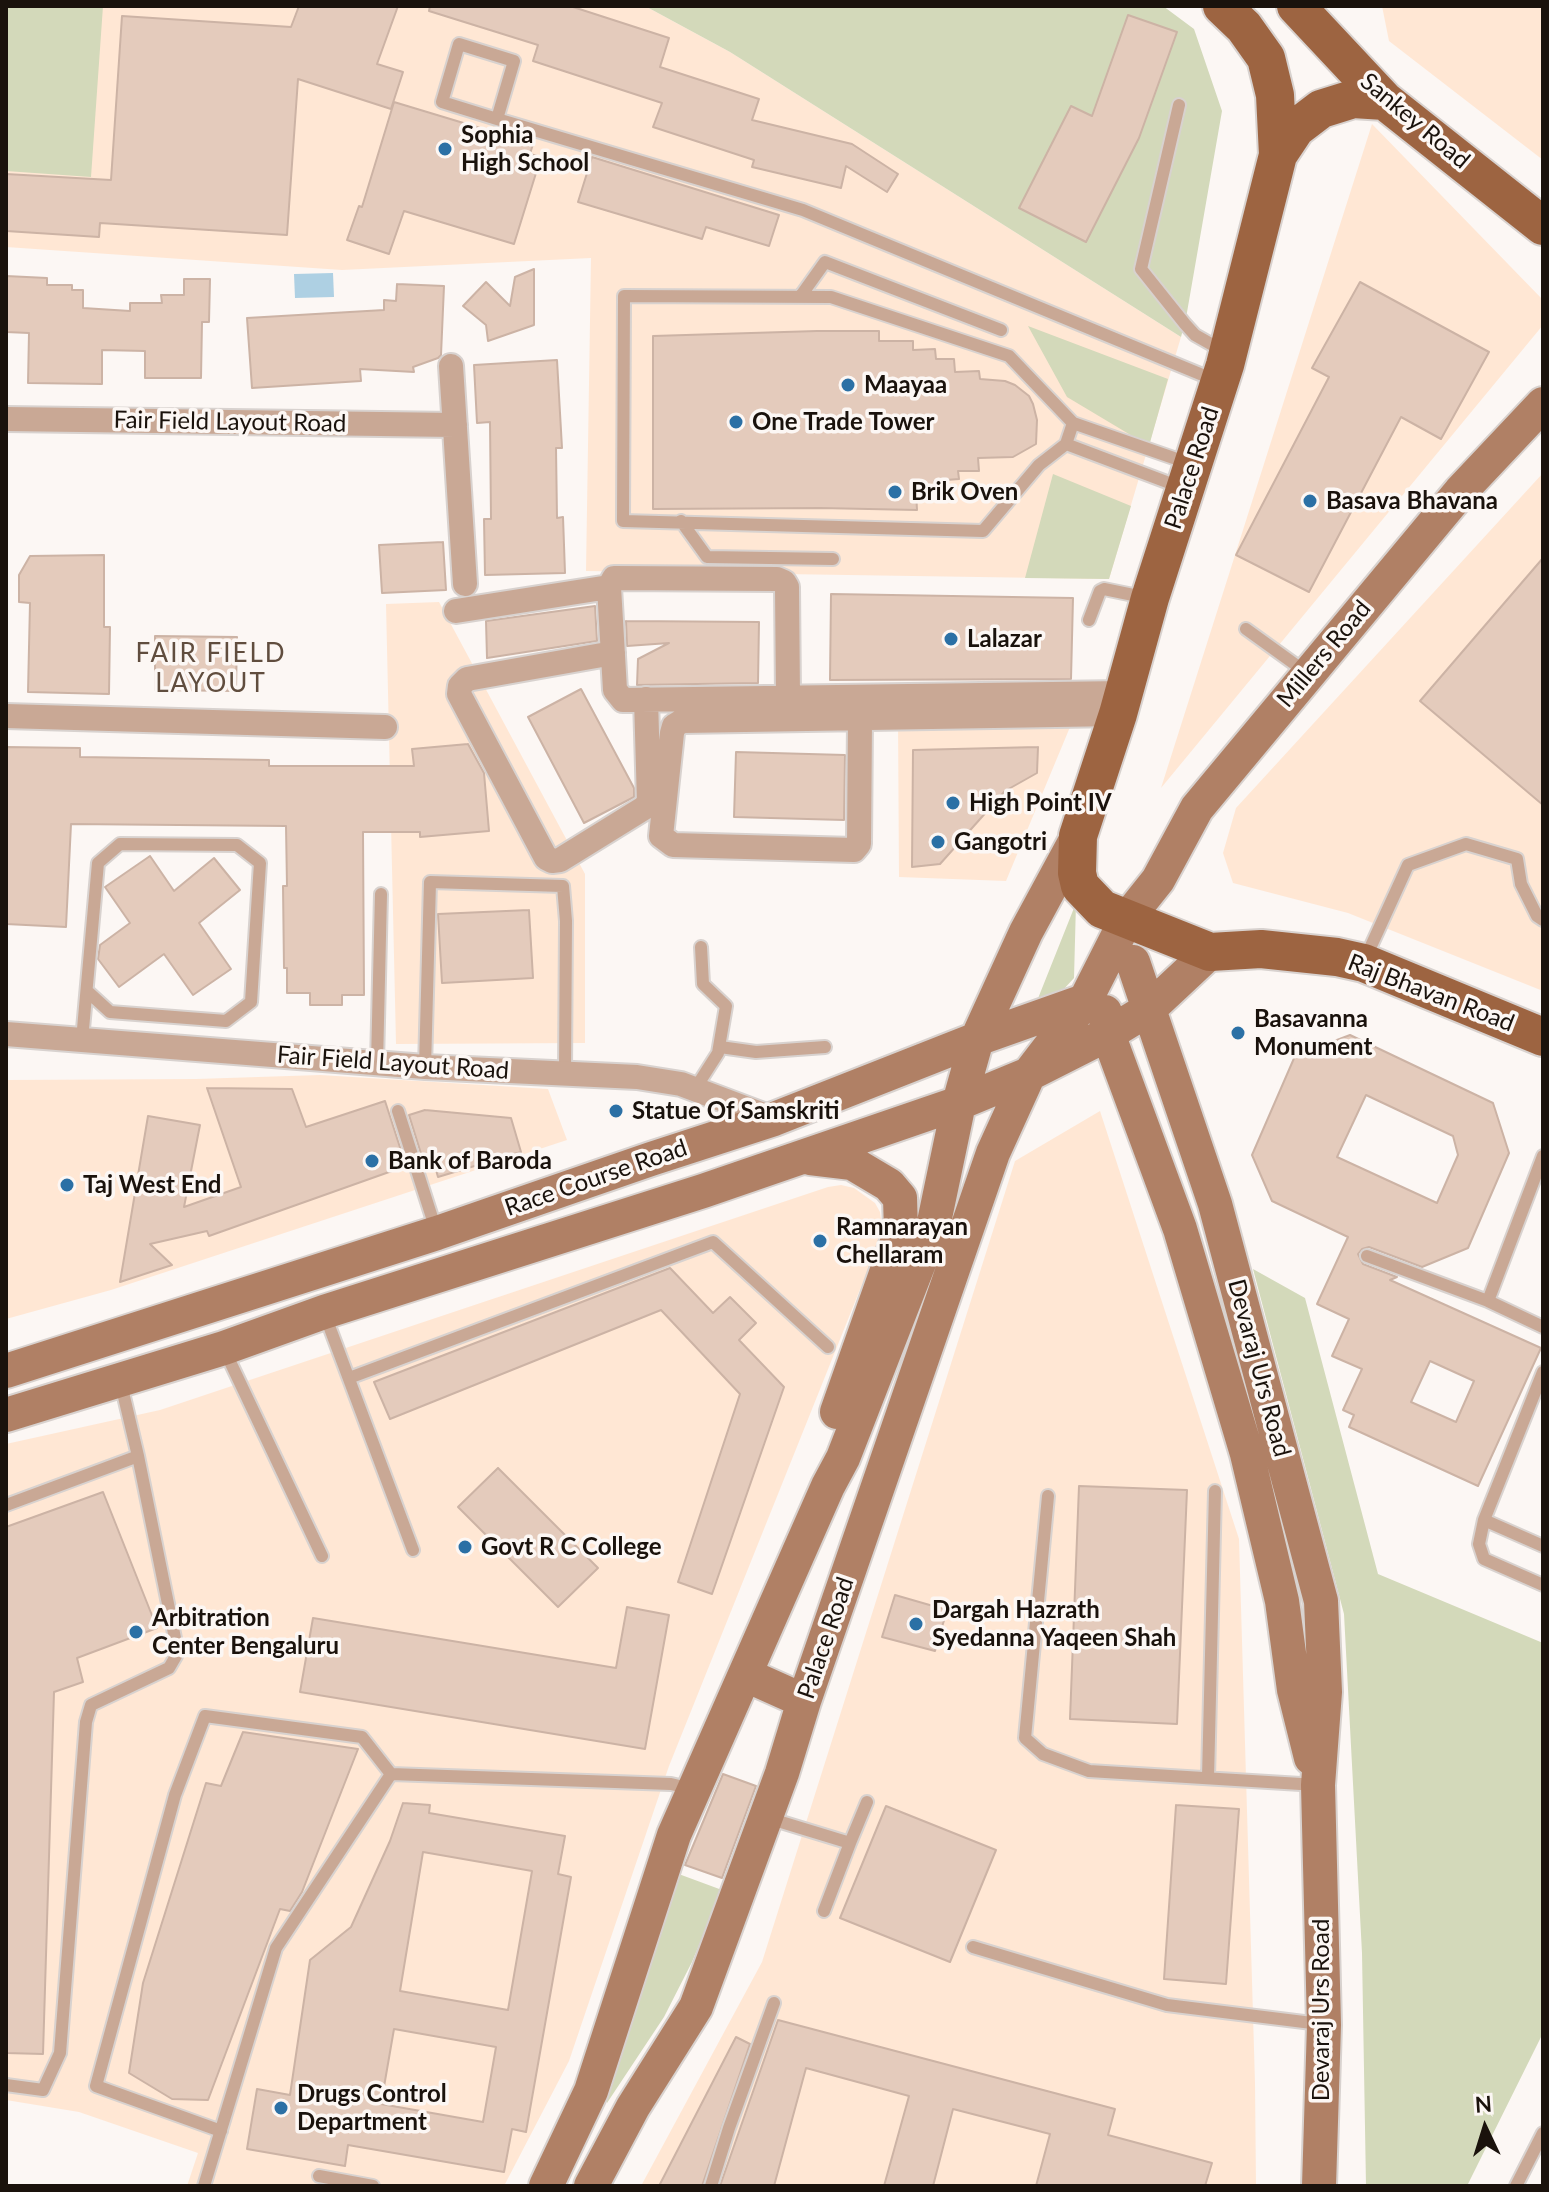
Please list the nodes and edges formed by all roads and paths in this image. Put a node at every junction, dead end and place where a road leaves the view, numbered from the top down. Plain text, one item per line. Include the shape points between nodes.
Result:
1 (1296, 6) edge
2 (1239, 13) edge
3 (1385, 101) junction
4 (1179, 105) dead end
5 (497, 119) junction
6 (1278, 155) junction
7 (1543, 226) edge
8 (800, 297) junction
9 (1001, 330) dead end
10 (451, 366) dead end
11 (1224, 368) junction
12 (1543, 404) edge
13 (6, 419) edge
14 (1073, 423) junction
15 (455, 425) junction
16 (1066, 444) junction
17 (1191, 477) junction
18 (681, 521) junction
19 (833, 559) dead end
20 (465, 584) dead end
21 (609, 587) junction
22 (1150, 598) junction
23 (456, 611) dead end
24 (1089, 620) dead end
25 (1246, 629) dead end
26 (613, 653) junction
27 (1307, 673) junction
28 (788, 697) junction
29 (646, 699) junction
30 (1121, 704) junction
31 (6, 716) edge
32 (860, 720) junction
33 (385, 727) dead end
34 (1078, 836) junction
35 (381, 894) dead end
36 (1543, 920) edge
37 (1140, 925) junction
38 (701, 947) dead end
39 (1210, 952) junction
40 (1133, 962) junction
41 (1364, 963) junction
42 (87, 991) junction
43 (1094, 995) junction
44 (1149, 1009) junction
45 (6, 1034) edge
46 (1108, 1034) junction
47 (1543, 1037) edge
48 (977, 1039) junction
49 (82, 1040) junction
50 (720, 1047) junction
51 (825, 1047) dead end
52 (377, 1063) junction
53 (425, 1067) junction
54 (565, 1073) junction
55 (1029, 1074) junction
56 (695, 1089) junction
57 (959, 1103) junction
58 (398, 1111) dead end
59 (774, 1119) junction
60 (1543, 1156) edge
61 (802, 1157) junction
62 (437, 1233) junction
63 (1367, 1256) dead end
64 (1488, 1301) junction
65 (324, 1312) junction
66 (1543, 1327) edge
67 (828, 1347) dead end
68 (224, 1348) junction
69 (6, 1371) edge
70 (1543, 1372) edge
71 (349, 1378) junction
72 (120, 1381) junction
73 (6, 1415) edge
74 (138, 1456) junction
75 (828, 1486) junction
76 (1215, 1491) dead end
77 (1048, 1496) dead end
78 (6, 1505) edge
79 (1484, 1520) junction
80 (1543, 1546) edge
81 (413, 1550) dead end
82 (322, 1556) dead end
83 (1543, 1585) edge
84 (746, 1675) junction
85 (804, 1701) junction
86 (391, 1774) junction
87 (1208, 1778) junction
88 (1318, 1785) junction
89 (692, 1789) junction
90 (867, 1802) dead end
91 (765, 1817) junction
92 (850, 1843) junction
93 (824, 1911) dead end
94 (973, 1947) dead end
95 (774, 2003) dead end
96 (1324, 2025) junction
97 (6, 2085) edge
98 (221, 2131) junction
99 (1543, 2133) edge
100 (319, 2176) dead end
101 (204, 2186) edge
102 (373, 2186) edge
103 (546, 2186) edge
104 (591, 2186) edge
105 (711, 2186) edge
106 (1319, 2186) edge
107 (1516, 2186) edge

1 - 3 main road, Sankey Road
2 - 6 main road, Palace Road via 1266,58 1275,95
3 - 6 main road via 1353,99 1321,109 1296,128
3 - 7 main road, Sankey Road
4 - 11 lane via 1141,269
5 - 5 lane via 442,102 459,44 514,61
5 - 11 lane via 803,210
6 - 11 main road, Palace Road
8 - 9 lane via 825,262
8 - 14 lane via 831,297 1009,356
8 - 18 lane via 624,296 623,521
10 - 15 street
11 - 17 main road, Palace Road
12 - 27 main road, Millers Road via 1460,492
13 - 15 street, Fair Field Layout Road
14 - 16 lane
14 - 17 lane
15 - 20 street
16 - 17 lane
16 - 18 lane via 1039,465 983,531
17 - 22 main road, Palace Road
18 - 19 lane via 707,557
21 - 23 street
21 - 26 street
21 - 28 street via 620,576 784,582
22 - 24 lane via 1104,589
22 - 30 main road, Palace Road
25 - 27 lane
26 - 29 street via 618,697
26 - 29 street via 467,679 460,686 459,694 546,858 560,860 649,802
27 - 37 main road, Millers Road via 1197,808
28 - 29 street
28 - 30 street
30 - 32 street
30 - 34 main road, Palace Road
31 - 33 street
32 - 32 street via 682,721 674,726 661,836 673,845 854,850 859,844
34 - 37 main road, Palace Road via 1080,886 1102,909
34 - 48 main road, Palace Road
35 - 52 lane
36 - 41 lane via 1521,884 1517,859 1466,844 1408,865
37 - 39 main road, Palace Road
37 - 40 main road, Race Course Road
37 - 43 main road
38 - 50 lane via 703,984 726,1006
39 - 41 main road, Raj Bhavan Road via 1261,949
39 - 44 main road
40 - 43 main road, Race Course Road
40 - 44 main road, Devaraj Urs Road
41 - 47 main road, Raj Bhavan Road
42 - 42 lane via 98,863 120,844 237,845 260,863 251,1002 226,1021 110,1012
42 - 49 lane
43 - 46 main road, Devaraj Urs Road
43 - 48 main road, Race Course Road
43 - 55 main road, Palace Road
44 - 46 main road, Race Course Road
44 - 88 main road, Devaraj Urs Road via 1215,1204 1321,1601 1325,1692
45 - 49 street, Fair Field Layout Road
46 - 55 main road, Race Course Road
46 - 88 main road, Devaraj Urs Road via 1180,1229 1247,1454
48 - 57 main road, Palace Road
48 - 59 main road, Race Course Road
49 - 52 street, Fair Field Layout Road
50 - 51 lane via 756,1052
50 - 56 lane
52 - 53 street, Fair Field Layout Road
53 - 54 street, Fair Field Layout Road
53 - 54 lane via 430,882 563,886
54 - 56 street, Fair Field Layout Road via 637,1077
55 - 57 main road, Race Course Road
55 - 85 main road, Palace Road via 993,1153
56 - 59 street, Fair Field Layout Road
57 - 61 main road, Race Course Road
57 - 75 main road, Palace Road via 933,1227
58 - 62 lane
59 - 62 main road, Race Course Road
60 - 64 lane
61 - 65 main road, Race Course Road
61 - 75 main road, Palace Road via 852,1163 889,1185 900,1198 901,1231 824,1448
62 - 69 main road, Race Course Road
63 - 64 lane
64 - 66 lane
65 - 68 main road, Race Course Road
65 - 71 lane
67 - 71 lane via 713,1242
68 - 72 main road, Race Course Road
68 - 82 lane
70 - 79 lane
71 - 81 lane
72 - 73 main road, Race Course Road
72 - 74 lane
74 - 78 lane
74 - 97 lane via 176,1656 169,1668 91,1705 60,2053 43,2090
75 - 84 main road, Palace Road
76 - 87 lane
77 - 87 lane via 1025,1738 1043,1754 1089,1771
79 - 80 lane
79 - 83 lane via 1479,1544 1484,1559
84 - 85 main road
84 - 89 main road, Palace Road
85 - 91 main road, Palace Road
86 - 89 lane
86 - 98 lane via 276,1948
86 - 98 lane via 362,1737 205,1716 175,1795 96,2086
87 - 88 lane
88 - 96 main road, Devaraj Urs Road
89 - 103 main road, Palace Road via 663,1863 591,2091
90 - 92 lane
91 - 92 lane
91 - 104 main road, Palace Road via 696,2007
92 - 93 lane
94 - 96 lane via 1167,2005
95 - 105 lane
96 - 106 main road, Devaraj Urs Road
98 - 101 lane
99 - 107 lane
100 - 102 lane

